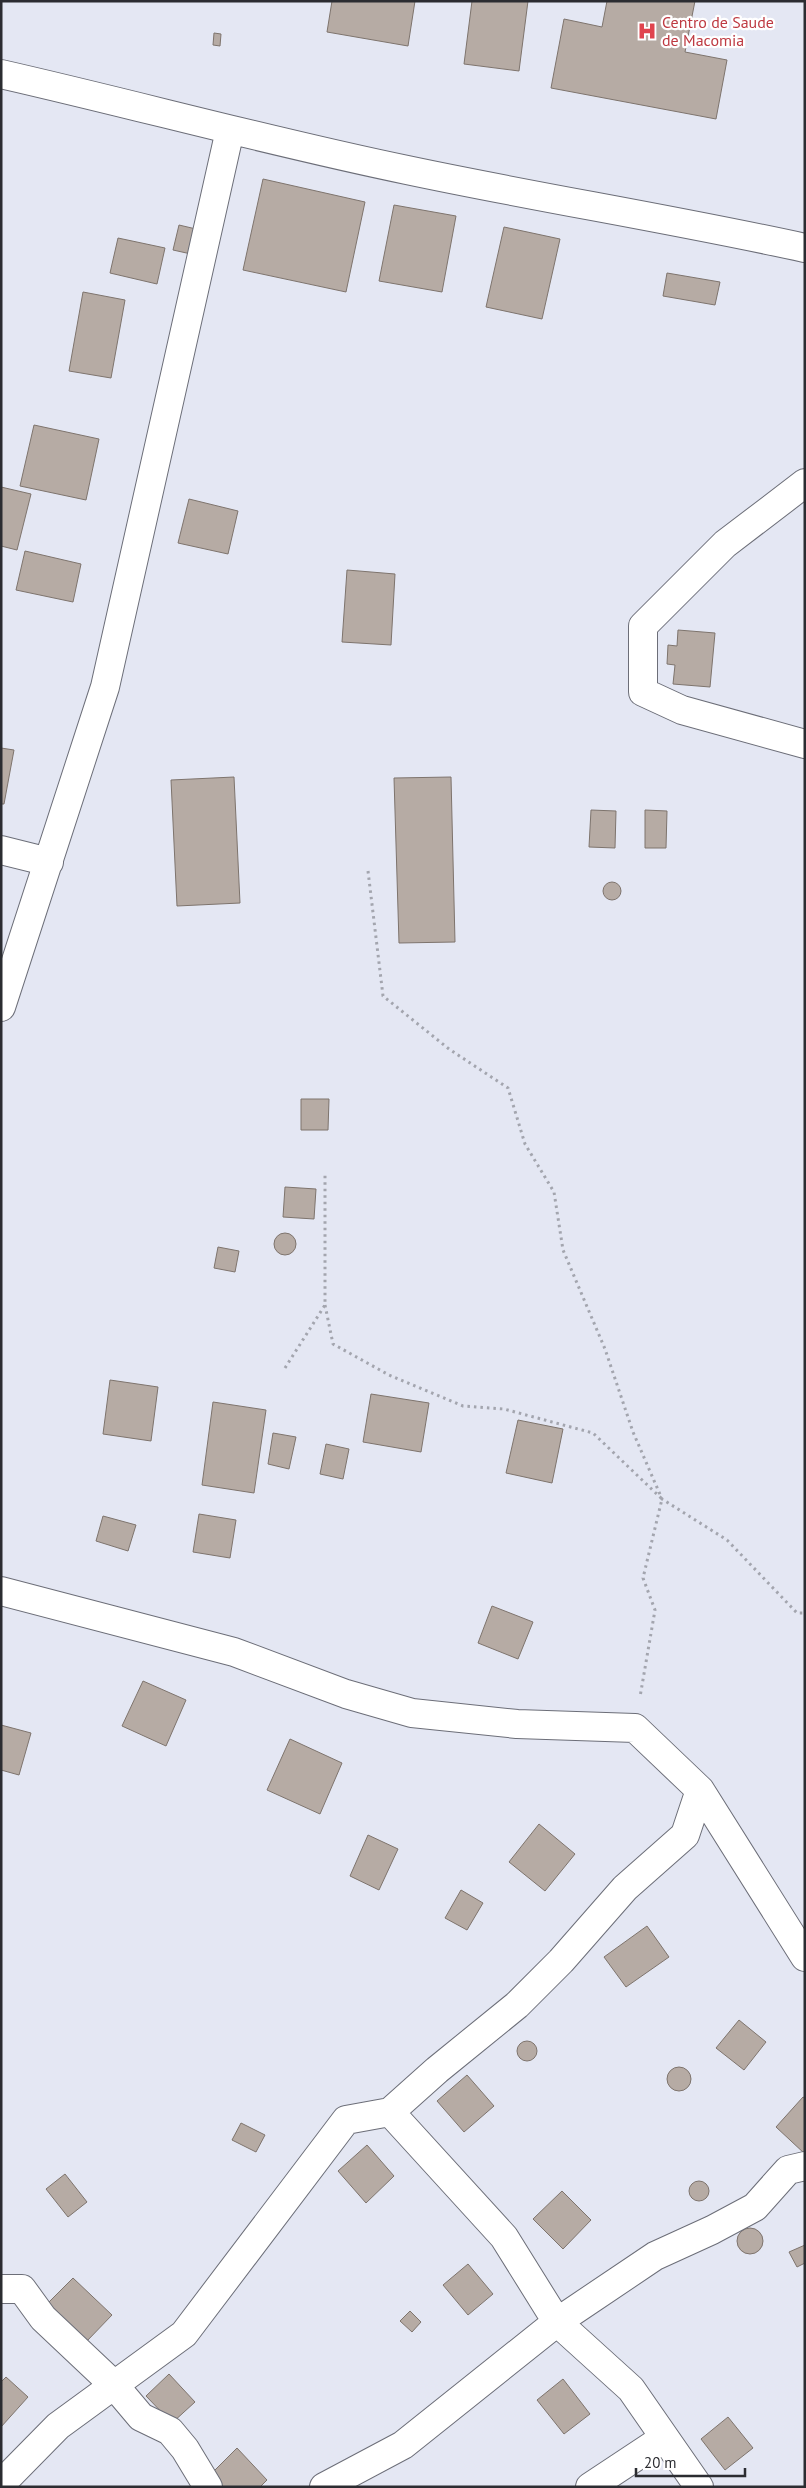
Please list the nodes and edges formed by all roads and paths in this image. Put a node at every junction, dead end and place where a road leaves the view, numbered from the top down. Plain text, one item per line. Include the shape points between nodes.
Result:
1 (1, 74) edge
2 (230, 130) junction
3 (805, 248) edge
4 (805, 483) edge
5 (805, 744) edge
6 (1, 850) edge
7 (49, 862) junction
8 (368, 870) dead end
9 (1, 1007) edge
10 (325, 1175) dead end
11 (325, 1305) junction
12 (285, 1368) dead end
13 (662, 1499) junction
14 (1, 1591) edge
15 (805, 1613) edge
16 (635, 1728) junction
17 (700, 1790) junction
18 (805, 1957) edge
19 (390, 2112) junction
20 (805, 2166) edge
21 (1, 2289) edge
22 (557, 2322) junction
23 (114, 2385) junction
24 (664, 2438) junction
25 (1, 2484) edge
26 (208, 2487) edge
27 (324, 2487) edge
28 (590, 2487) edge
29 (698, 2487) edge

1 - 2 street
2 - 3 street via 408,170
2 - 7 street via 105,687
4 - 5 street via 725,544 643,626 643,692 682,710
6 - 7 street
7 - 9 street
8 - 13 path via 383,996 449,1049 508,1088 525,1144 554,1192 563,1250
10 - 11 path
11 - 12 path
11 - 13 path via 333,1344 389,1375 463,1406 504,1409 594,1433
13 - 15 path via 727,1540 797,1613
13 - 16 path via 643,1578 655,1610
14 - 16 street via 234,1652 346,1694 412,1713 517,1724
16 - 17 street
17 - 18 street
17 - 19 street via 685,1835 625,1888 561,1961 516,2005
19 - 22 street via 504,2236
19 - 23 street via 346,2120 184,2334
20 - 22 street via 788,2170 755,2207 655,2256
21 - 23 street via 22,2289 43,2318
22 - 24 street via 631,2389
22 - 27 street via 404,2445
23 - 25 street via 58,2426
23 - 26 street via 141,2417 170,2432
24 - 28 street
24 - 29 street

